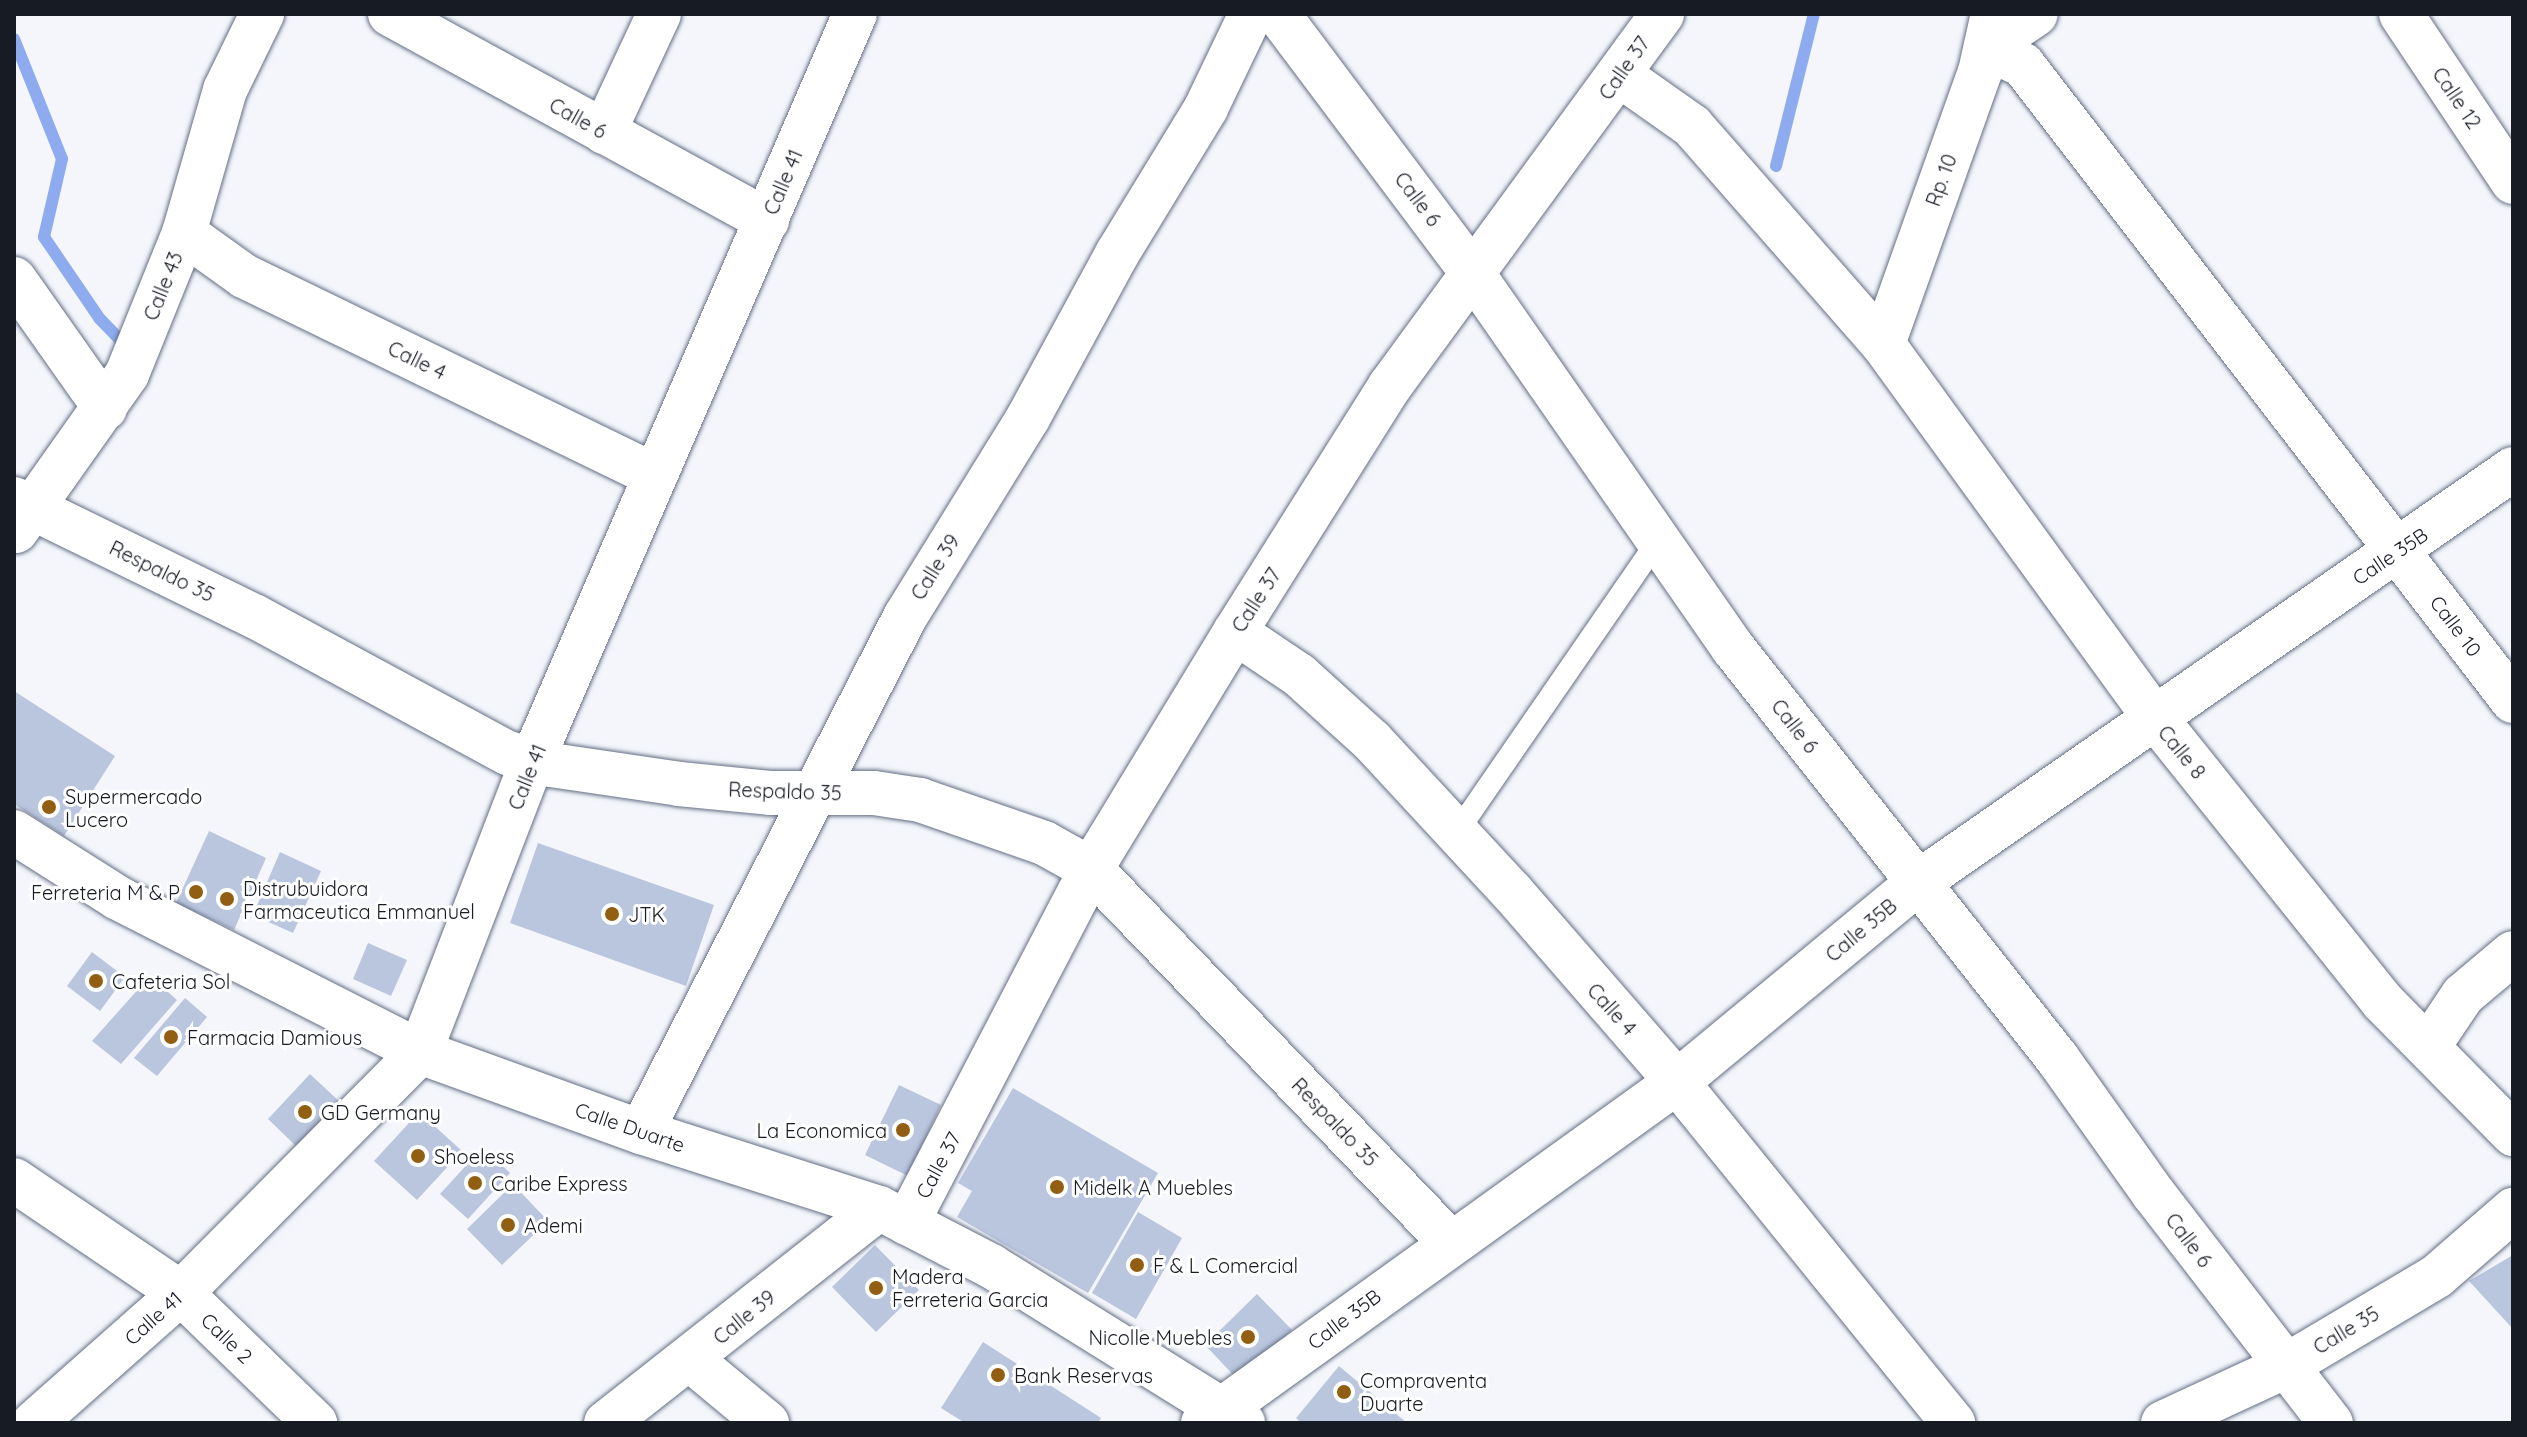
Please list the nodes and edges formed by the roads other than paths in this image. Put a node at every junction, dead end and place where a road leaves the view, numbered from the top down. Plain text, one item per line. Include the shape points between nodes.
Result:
1 (262, 14) edge
2 (390, 14) edge
3 (659, 14) edge
4 (855, 14) edge
5 (1251, 14) edge
6 (1278, 14) edge
7 (1662, 14) edge
8 (2036, 14) edge
9 (2401, 14) edge
10 (1990, 31) edge
11 (1621, 76) junction
12 (604, 132) junction
13 (2513, 182) edge
14 (767, 220) junction
15 (184, 233) junction
16 (1471, 271) junction
17 (14, 279) edge
18 (1883, 344) junction
19 (105, 408) junction
20 (2513, 469) edge
21 (655, 476) junction
22 (21, 513) edge
23 (1656, 543) junction
24 (2399, 551) junction
25 (1235, 632) junction
26 (2513, 701) edge
27 (2153, 715) junction
28 (532, 761) junction
29 (818, 794) junction
30 (14, 832) edge
31 (1457, 832) junction
32 (1091, 869) junction
33 (1920, 881) junction
34 (2513, 953) edge
35 (2428, 1047) junction
36 (420, 1052) junction
37 (1677, 1082) junction
38 (641, 1132) junction
39 (2513, 1134) edge
40 (14, 1180) edge
41 (2513, 1210) edge
42 (893, 1215) junction
43 (1449, 1241) junction
44 (181, 1293) junction
45 (691, 1360) junction
46 (2284, 1367) junction
47 (1223, 1418) edge
48 (34, 1423) edge
49 (315, 1423) edge
50 (606, 1423) edge
51 (767, 1423) edge
52 (1953, 1423) edge
53 (2163, 1423) edge
54 (2331, 1423) edge

1 - 15 street, Calle 43 via 225,90
2 - 12 street, Calle 6
3 - 12 street
4 - 14 street, Calle 41
5 - 29 street, Calle 39 via 1206,108 1117,254 1028,418 905,617
6 - 16 street, Calle 6
7 - 11 street, Calle 37
8 - 10 street
9 - 13 street, Calle 12
10 - 18 street, Rp. 10
10 - 24 street, Calle 10 via 2023,65
11 - 16 street, Calle 37
11 - 18 street, Calle 8 via 1692,126
12 - 14 street, Calle 6
14 - 21 street, Calle 41
15 - 19 street, Calle 43 via 127,374
15 - 21 street, Calle 4 via 244,276
16 - 23 street, Calle 6
16 - 25 street, Calle 37 via 1390,386
17 - 19 street
18 - 27 street, Calle 8
19 - 22 street, Calle 43
20 - 24 street, Calle 35B
21 - 28 street, Calle 41
22 - 28 street, Respaldo 35 via 256,617 488,744
23 - 31 lane
23 - 33 street, Calle 6
24 - 26 street, Calle 10
24 - 27 street, Calle 35B
25 - 31 street, Calle 4 via 1299,675 1372,741
25 - 32 street, Calle 37
27 - 33 street, Calle 35B
27 - 35 street, Calle 8 via 2382,1001
28 - 29 street, Respaldo 35 via 679,784
28 - 36 street, Calle 41
29 - 32 street, Respaldo 35 via 874,793 920,800 1044,843
29 - 38 street, Calle 39
30 - 36 street, Calle Duarte via 118,898
31 - 37 street, Calle 4
32 - 42 street, Calle 37
32 - 43 street, Respaldo 35
33 - 37 street, Calle 35B
33 - 46 street, Calle 6
34 - 35 street via 2463,995
35 - 39 street, Calle 8
36 - 38 street, Calle Duarte
36 - 44 street, Calle 41
37 - 43 street, Calle 35B
37 - 52 street, Calle 4
38 - 42 street, Calle Duarte
40 - 44 street, Calle 2
41 - 46 street, Calle 35 via 2437,1276
42 - 45 street, Calle 39
42 - 47 street, Calle Duarte via 991,1266
43 - 47 street, Calle 35B
44 - 48 street, Calle 41
44 - 49 street, Calle 2
45 - 50 street, Calle 39
45 - 51 street
46 - 53 street, Calle 35
46 - 54 street, Calle 6

